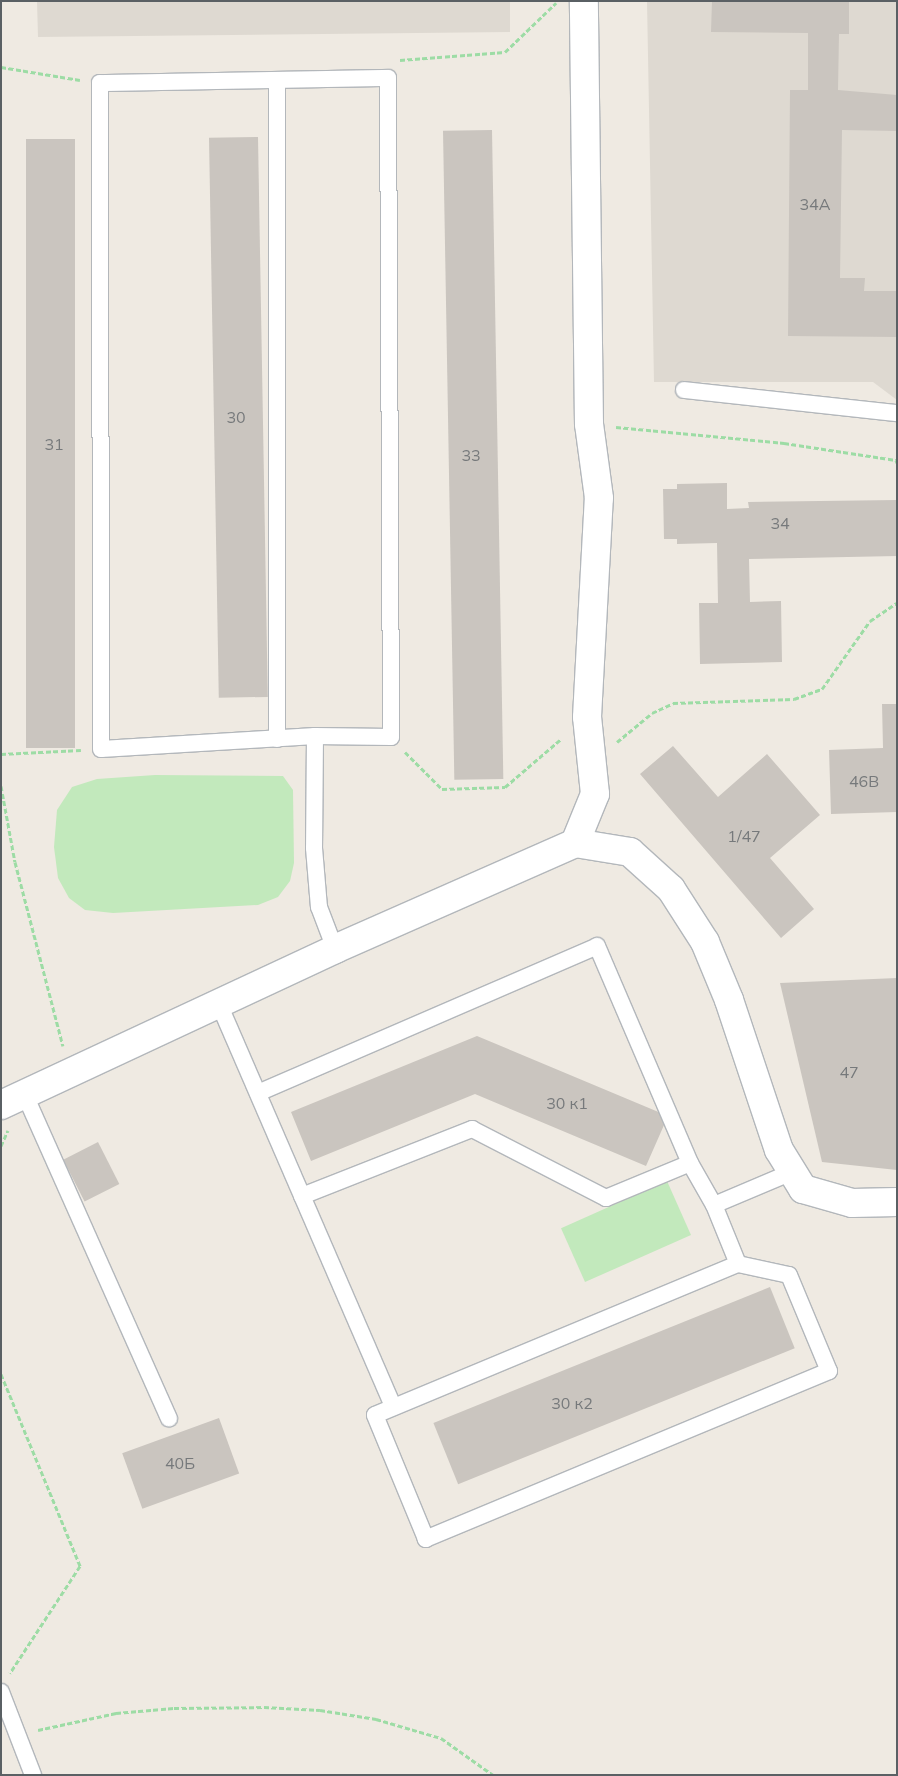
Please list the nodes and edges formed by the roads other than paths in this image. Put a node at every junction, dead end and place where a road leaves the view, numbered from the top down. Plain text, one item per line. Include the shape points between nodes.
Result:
1 (584, 1) edge
2 (276, 80) junction
3 (684, 390) dead end
4 (897, 413) edge
5 (315, 736) junction
6 (276, 739) junction
7 (575, 843) junction
8 (335, 949) junction
9 (219, 1004) junction
10 (258, 1092) junction
11 (13, 1100) edge
12 (690, 1163) junction
13 (792, 1172) junction
14 (302, 1196) junction
15 (897, 1202) edge
16 (714, 1205) junction
17 (738, 1264) junction
18 (393, 1407) junction
19 (170, 1418) dead end
20 (4, 1685) edge
21 (33, 1775) edge

1 - 7 street via 589,424 599,498 587,718 595,794
2 - 5 lane via 388,78 391,737
2 - 6 lane
2 - 6 lane via 100,83 101,749
3 - 4 lane
5 - 6 lane
5 - 8 lane via 314,848 319,907
7 - 8 street
7 - 13 street via 630,852 671,889 704,942 729,1000 779,1150
8 - 9 street
9 - 10 lane
9 - 11 street
10 - 12 lane via 597,946
10 - 14 lane
11 - 19 lane
12 - 14 lane via 606,1198 472,1129
12 - 16 lane
13 - 15 street via 803,1189 852,1203
13 - 16 lane
14 - 18 lane
16 - 17 lane
17 - 18 lane
17 - 18 lane via 790,1275 829,1371 426,1539 375,1415
20 - 21 lane via 18,1737

